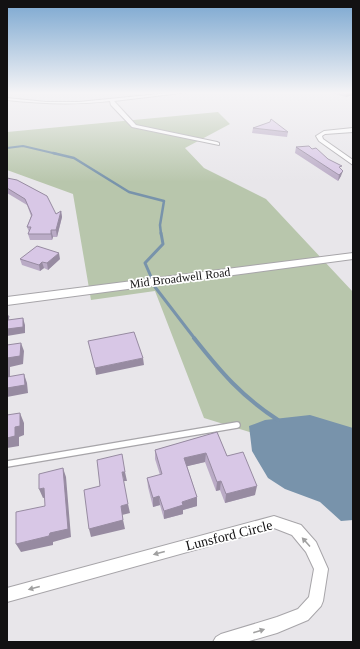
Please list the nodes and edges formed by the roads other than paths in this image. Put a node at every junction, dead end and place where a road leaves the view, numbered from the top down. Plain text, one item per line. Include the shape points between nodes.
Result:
1 (130, 122) edge
2 (353, 130) edge
3 (217, 144) dead end
4 (353, 163) edge
5 (353, 256) edge
6 (7, 301) edge
7 (237, 425) dead end
8 (7, 464) edge
9 (7, 595) edge
10 (221, 642) edge

1 - 3 street via 134,126
2 - 4 street via 324,133 319,136
5 - 6 street, Mid Broadwell Road
7 - 8 lane
10 -> 9 street, Lunsford Circle via 303,615 316,601 321,569 311,547 296,530 274,522

